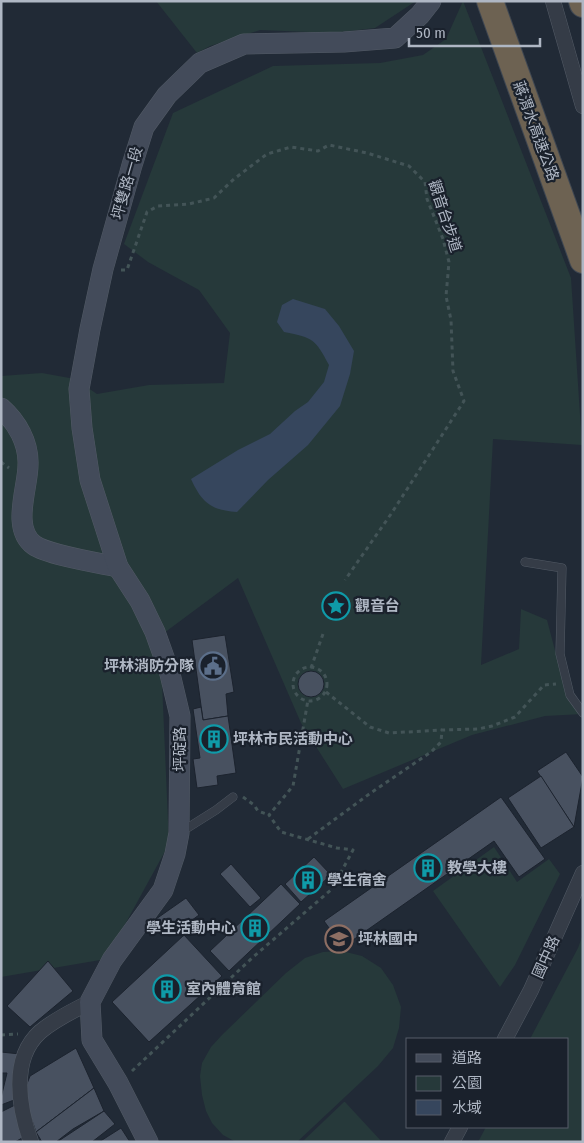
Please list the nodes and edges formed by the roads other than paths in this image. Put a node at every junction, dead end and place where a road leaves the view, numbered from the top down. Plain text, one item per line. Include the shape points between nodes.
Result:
1 (431, 1) edge
2 (490, 1) edge
3 (553, 1) edge
4 (583, 106) edge
5 (583, 260) edge
6 (1, 408) edge
7 (524, 562) dead end
8 (118, 567) junction
9 (583, 713) edge
10 (233, 798) dead end
11 (179, 833) junction
12 (583, 873) edge
13 (90, 1002) junction
14 (507, 1038) edge
15 (459, 1128) edge
16 (31, 1142) edge
17 (148, 1142) edge
18 (452, 1142) edge

1 - 8 main road, 坪雙路一段 via 395,38 244,44 200,63 167,95 144,127 104,269 79,389 90,480
2 - 5 highway, 蔣渭水高速公路
3 - 4 street
6 - 8 main road via 20,429 26,448 28,464 22,515 27,538 47,551
7 - 9 lane via 562,568 560,654 570,695
8 - 11 main road, 坪碇路 via 155,632 180,716
10 - 11 lane
11 - 13 main road, 坪碇路 via 164,890 112,960
12 - 14 street, 國中路
13 - 16 street via 39,1033 24,1055 18,1090
13 - 17 main road via 92,1040
15 - 18 street

